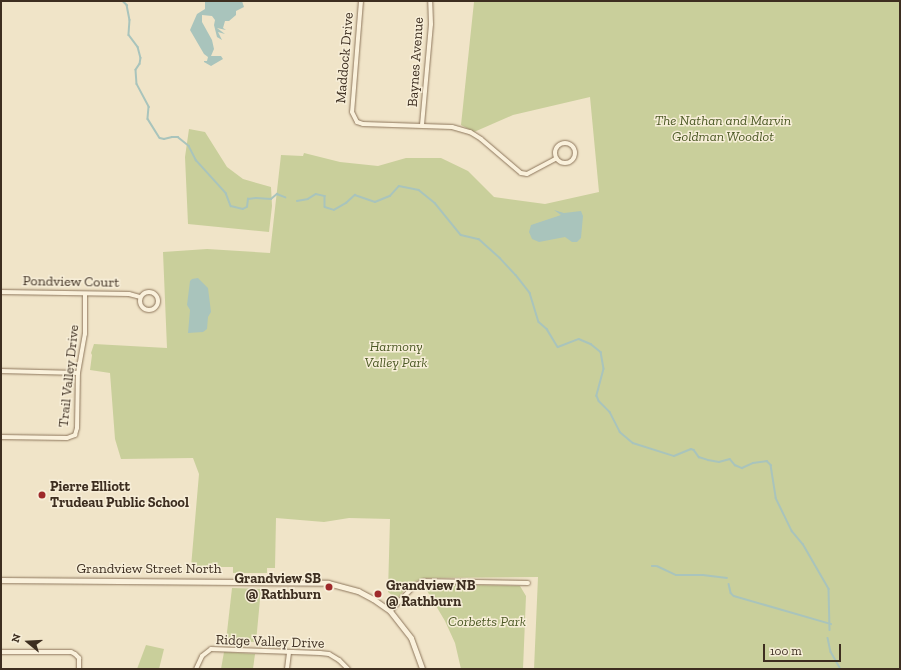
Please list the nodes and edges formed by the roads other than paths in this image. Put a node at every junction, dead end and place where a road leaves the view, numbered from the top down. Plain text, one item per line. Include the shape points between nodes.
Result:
1 (361, 1) edge
2 (430, 1) edge
3 (422, 125) junction
4 (555, 159) junction
5 (1, 292) edge
6 (85, 294) junction
7 (140, 297) junction
8 (1, 371) edge
9 (78, 373) junction
10 (1, 437) edge
11 (1, 580) edge
12 (528, 583) dead end
13 (390, 611) junction
14 (1, 652) edge
15 (289, 653) junction
16 (79, 669) edge
17 (196, 669) edge
18 (287, 669) edge
19 (348, 669) edge
20 (422, 669) edge

1 - 3 street, Maddock Drive via 352,112 354,117 357,122 363,124
2 - 3 street, Baynes Avenue via 431,24
3 - 4 street via 452,127 470,132 491,146 522,173 527,174
4 - 4 street via 564,163 570,162 575,154 574,148 566,144 560,145
5 - 6 street, Pondview Court
6 - 7 street, Pondview Court via 129,294
6 - 9 street, Trail Valley Drive via 85,343
7 - 7 street, Pondview Court via 140,304 146,310 152,310 158,305 158,298 153,293 145,293
8 - 9 street
9 - 10 street, Trail Valley Drive via 75,435 67,438
11 - 13 street, Grandview Street North via 328,583 358,591
12 - 13 street via 424,581 414,586
13 - 20 street, Grandview Street North via 411,638
14 - 16 street via 71,652 79,658
15 - 17 street, Ridge Valley Drive via 211,649 202,656
15 - 18 street
15 - 19 street, Ridge Valley Drive via 329,654

